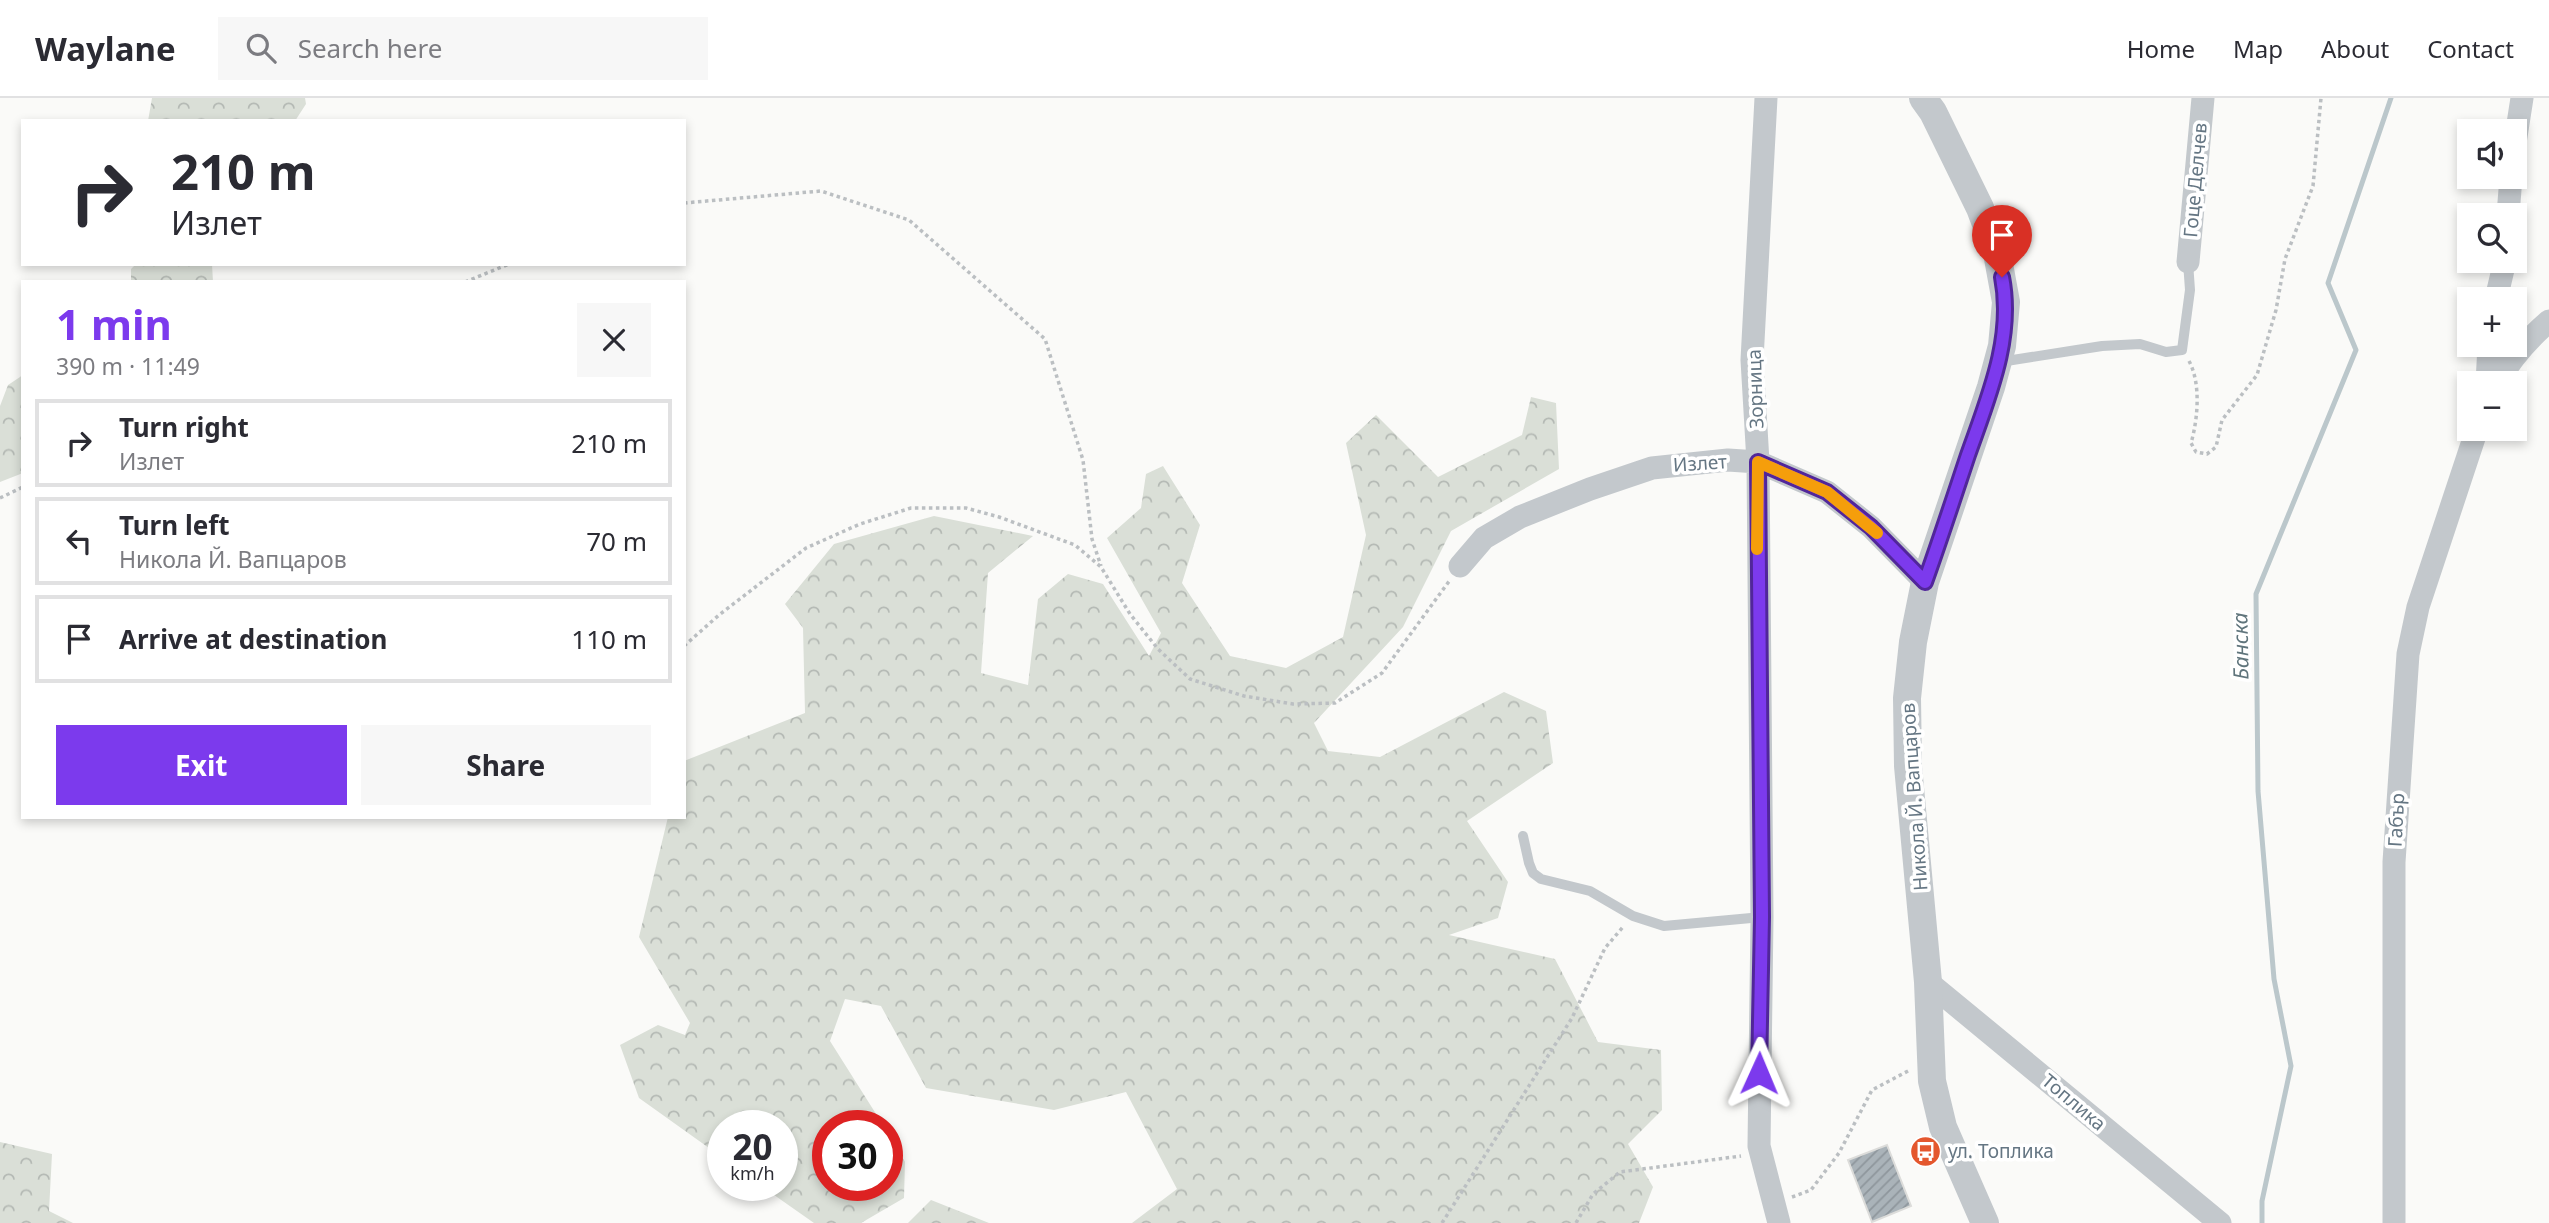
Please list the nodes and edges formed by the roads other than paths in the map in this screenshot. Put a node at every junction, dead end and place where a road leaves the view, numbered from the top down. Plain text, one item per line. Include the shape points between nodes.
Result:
1 (1766, 98) edge
2 (1923, 98) edge
3 (2203, 98) edge
4 (2522, 98) edge
5 (2519, 119) edge
6 (2188, 262) joint
7 (2549, 321) edge
8 (1997, 363) junction
9 (2504, 371) edge
10 (2473, 441) edge
11 (1758, 462) junction
12 (1460, 566) road end
13 (1925, 582) junction
14 (1523, 836) dead end
15 (1762, 917) junction
16 (1928, 982) junction
17 (1776, 1213) edge
18 (1985, 1223) edge
19 (2220, 1223) edge
20 (2394, 1223) edge

1 - 11 street, Зорница via 1752,360
2 - 8 street, Никола Й. Вапцаров via 1980,208 1997,253 2007,302
3 - 6 street, Гоце Делчев
4 - 5 street
6 - 8 lane via 2190,290 2182,350 2166,352 2140,344 2102,346
7 - 9 street
8 - 13 street, Никола Й. Вапцаров
10 - 20 street, Габър via 2407,654 2394,862
11 - 12 street, Излет via 1728,460 1652,468 1590,489 1520,517 1484,538
11 - 13 street, Излет via 1827,492 1871,527
11 - 15 street, Зорница
13 - 16 street, Никола Й. Вапцаров via 1907,698
14 - 15 lane via 1529,863 1541,879 1590,891 1633,916 1664,926
15 - 17 street, Зорница via 1759,1146
16 - 18 street, Никола Й. Вапцаров via 1936,1100
16 - 19 street, Топлика

